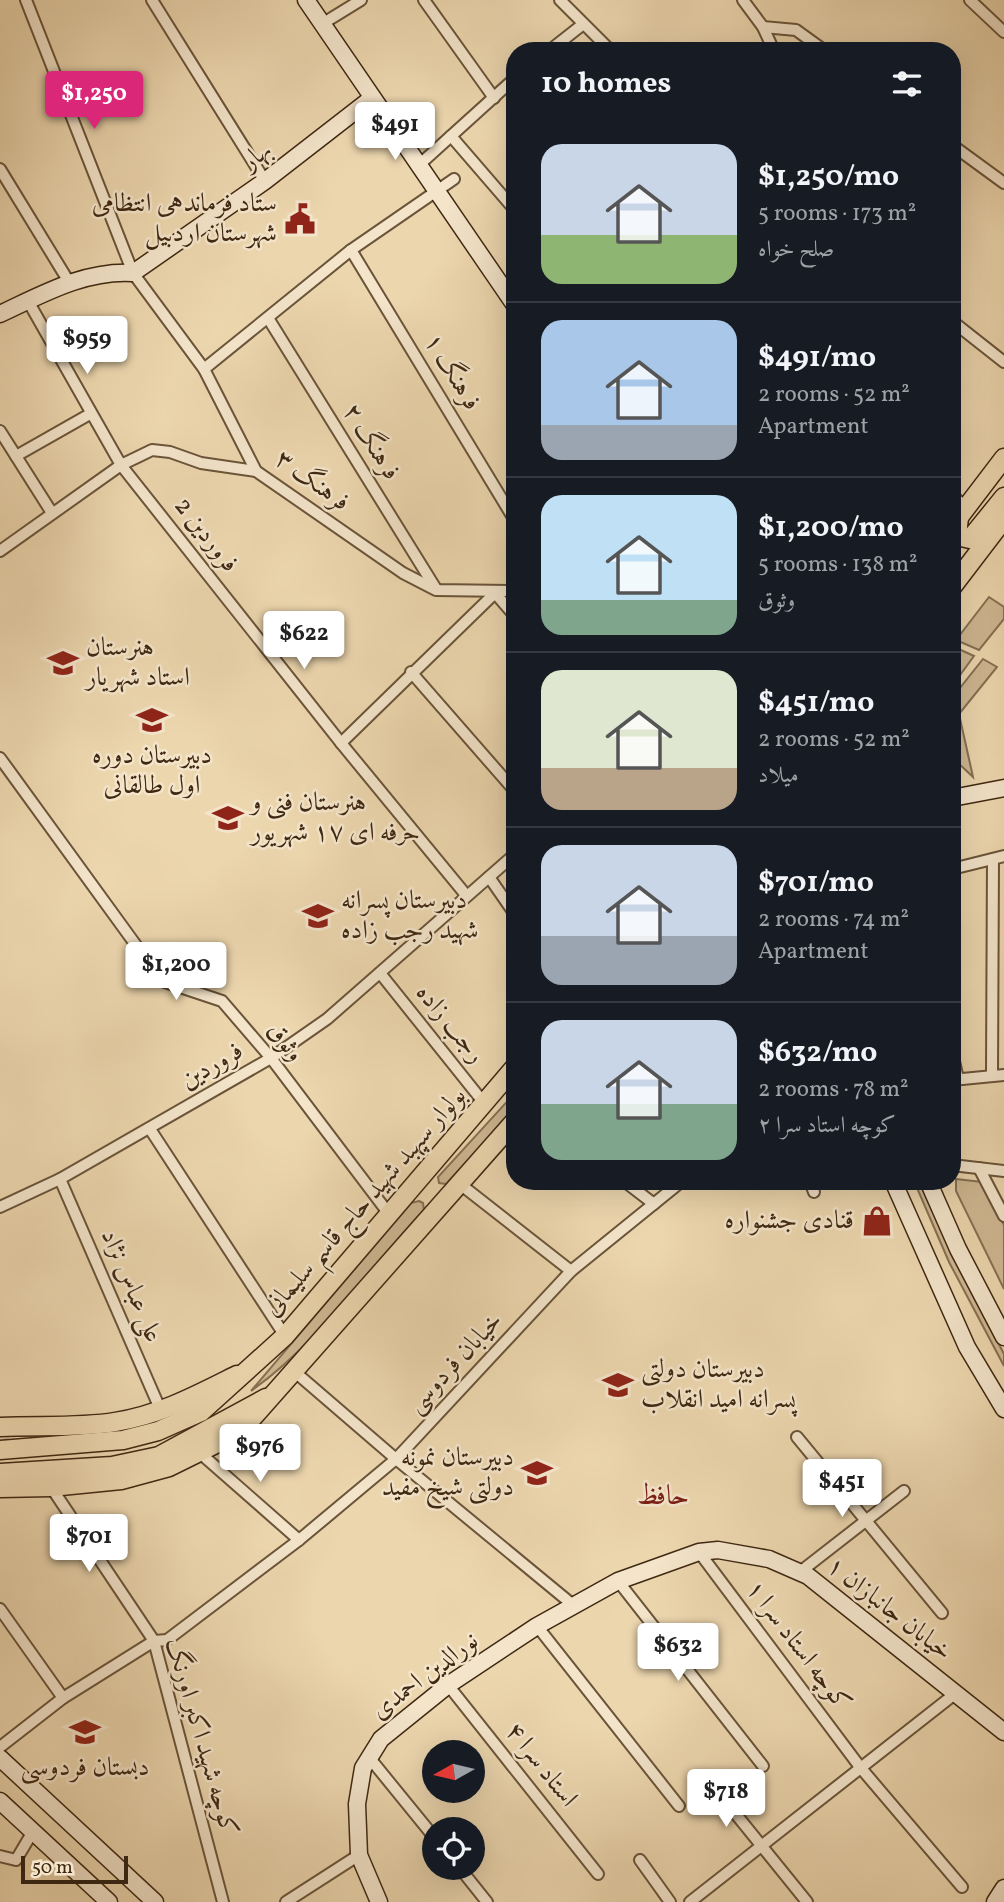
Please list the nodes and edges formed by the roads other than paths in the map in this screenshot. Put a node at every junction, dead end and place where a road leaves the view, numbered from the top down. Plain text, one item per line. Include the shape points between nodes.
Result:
1 (26, 0) edge
2 (152, 0) edge
3 (306, 0) edge
4 (360, 0) edge
5 (424, 0) edge
6 (561, 0) edge
7 (743, 0) edge
8 (970, 0) edge
9 (323, 24) junction
10 (582, 25) junction
11 (763, 27) junction
12 (1004, 32) edge
13 (561, 42) edge
14 (601, 42) edge
15 (770, 42) edge
16 (813, 42) edge
17 (506, 87) edge
18 (372, 98) junction
19 (494, 98) junction
20 (451, 136) junction
21 (961, 152) edge
22 (419, 165) junction
23 (0, 169) edge
24 (454, 179) dead end
25 (265, 181) junction
26 (1004, 183) edge
27 (436, 191) junction
28 (506, 200) edge
29 (351, 250) junction
30 (133, 273) junction
31 (69, 282) junction
32 (506, 292) edge
33 (28, 301) junction
34 (1, 313) edge
35 (268, 318) junction
36 (961, 328) edge
37 (1004, 362) edge
38 (204, 369) junction
39 (90, 414) junction
40 (0, 430) edge
41 (16, 456) junction
42 (1004, 458) edge
43 (121, 465) junction
44 (256, 471) junction
45 (1004, 497) edge
46 (506, 506) edge
47 (52, 513) junction
48 (961, 514) edge
49 (1004, 519) edge
50 (961, 537) edge
51 (0, 551) edge
52 (961, 575) edge
53 (436, 590) junction
54 (506, 592) edge
55 (495, 593) junction
56 (506, 606) edge
57 (411, 672) junction
58 (341, 743) junction
59 (0, 758) edge
60 (506, 781) edge
61 (1004, 788) edge
62 (961, 796) edge
63 (998, 857) edge
64 (506, 862) edge
65 (961, 867) edge
66 (489, 877) junction
67 (466, 895) junction
68 (506, 901) edge
69 (380, 973) junction
70 (271, 1058) junction
71 (998, 1075) edge
72 (506, 1077) edge
73 (961, 1078) edge
74 (484, 1103) junction
75 (150, 1129) junction
76 (506, 1131) edge
77 (961, 1166) edge
78 (979, 1168) junction
79 (1004, 1171) edge
80 (60, 1179) junction
81 (415, 1184) junction
82 (460, 1184) junction
83 (636, 1190) edge
84 (671, 1190) edge
85 (897, 1190) edge
86 (932, 1190) edge
87 (654, 1204) junction
88 (440, 1206) junction
89 (0, 1207) edge
90 (389, 1214) junction
91 (1004, 1216) edge
92 (572, 1271) junction
93 (285, 1336) junction
94 (1004, 1337) edge
95 (252, 1367) junction
96 (295, 1372) junction
97 (278, 1392) junction
98 (1004, 1409) edge
99 (161, 1411) junction
100 (0, 1427) edge
101 (797, 1437) dead end
102 (0, 1450) edge
103 (200, 1453) junction
104 (396, 1459) junction
105 (0, 1473) edge
106 (51, 1487) junction
107 (0, 1488) edge
108 (904, 1491) dead end
109 (866, 1521) junction
110 (299, 1540) junction
111 (699, 1552) junction
112 (800, 1572) junction
113 (618, 1581) junction
114 (573, 1605) junction
115 (0, 1609) edge
116 (942, 1613) dead end
117 (537, 1626) junction
118 (154, 1641) junction
119 (448, 1685) junction
120 (956, 1693) junction
121 (63, 1698) junction
122 (1004, 1732) edge
123 (0, 1747) edge
124 (368, 1756) junction
125 (0, 1758) edge
126 (763, 1766) dead end
127 (860, 1767) junction
128 (718, 1792) dead end
129 (0, 1801) edge
130 (679, 1806) dead end
131 (422, 1822) edge
132 (32, 1833) junction
133 (759, 1846) junction
134 (359, 1855) junction
135 (0, 1856) edge
136 (640, 1860) dead end
137 (597, 1874) dead end
138 (469, 1880) edge
139 (962, 1887) dead end
140 (1004, 1888) edge
141 (109, 1902) edge
142 (155, 1902) edge
143 (223, 1902) edge
144 (286, 1902) edge
145 (379, 1902) edge
146 (487, 1902) edge
147 (670, 1902) edge
148 (690, 1902) edge
149 (807, 1902) edge
150 (995, 1902) edge

1 - 30 street, فرهنگ ۳
2 - 25 street
3 - 9 street
4 - 9 street
5 - 19 street
6 - 10 street
7 - 11 street
8 - 12 street
9 - 18 street
10 - 13 street
10 - 14 street
11 - 15 street
11 - 16 street via 796,30
17 - 19 street
18 - 22 street
18 - 25 street, بهار
19 - 20 street
20 - 22 street
20 - 28 street
21 - 26 street
22 - 27 street
23 - 31 street
24 - 27 street
25 - 30 street, بهار
27 - 29 street
27 - 32 street
29 - 35 street
29 - 46 street, فرهنگ ۱
30 - 31 street via 114,272
30 - 38 street, فرهنگ ۳
31 - 33 street
33 - 34 street
33 - 39 street, فروردین 2
35 - 38 street
35 - 53 street, فرهنگ ۲
36 - 37 street
38 - 44 street, فرهنگ ۳
39 - 41 street
39 - 43 street, فروردین 2
40 - 41 street
41 - 47 street
42 - 48 main road
43 - 44 street via 152,450
43 - 47 street
43 - 58 street, فروردین 2
44 - 53 street, فرهنگ ۳ via 403,573
45 - 50 main road via 970,539
47 - 51 street
49 - 52 main road
53 - 55 street, فرهنگ ۳
54 - 55 street, فرهنگ ۳
55 - 56 street
55 - 57 street
57 - 58 street
57 - 60 street
58 - 67 street, فروردین 2
59 - 70 street, وثوق via 162,981 222,1001
61 - 62 street
63 - 65 street
63 - 71 street
64 - 66 street, فروردین
66 - 67 street, فروردین
66 - 68 street
67 - 69 street, فروردین
69 - 70 street, فروردین via 327,1019
69 - 74 street, رجب زاده
70 - 75 street, فروردین
70 - 90 street, وثوق
71 - 73 street
72 - 74 main road, بولوار سپهبد شهید حاج قاسم سلیمانی
74 - 81 main road, بولوار سپهبد شهید حاج قاسم سلیمانی
75 - 80 street, فروردین
75 - 93 street
76 - 82 main road
77 - 78 street
78 - 79 street
78 - 91 street
80 - 89 street, فروردین
80 - 99 street, علی عباس نژاد
81 - 88 main road
81 - 90 main road, بولوار سپهبد شهید حاج قاسم سلیمانی
82 - 88 main road
82 - 92 street
83 - 87 street
84 - 87 street, خیابان فردوسی
85 - 98 street via 967,1347
86 - 94 street
87 - 92 street, خیابان فردوسی
88 - 96 main road
90 - 93 main road, بولوار سپهبد شهید حاج قاسم سلیمانی
92 - 104 street, خیابان فردوسی
93 - 95 main road, بولوار سپهبد شهید حاج قاسم سلیمانی
95 - 99 main road
95 - 102 main road via 201,1412 158,1431 123,1440
96 - 97 main road
96 - 104 street
97 - 103 main road via 240,1432
97 - 105 main road via 159,1456
99 - 100 main road via 113,1422
101 - 109 street
103 - 106 main road via 121,1480
103 - 110 street
104 - 110 street, خیابان فردوسی
104 - 114 street
106 - 107 main road
106 - 118 street, کوچه شهید اکبر اورنگ
108 - 109 street
109 - 112 street
109 - 116 street
110 - 118 street, خیابان فردوسی via 167,1640
111 - 112 street, خیابان جانبازان ۱ via 718,1550 769,1559
111 - 113 street, خیابان جانبازان ۱
111 - 127 street, کوچه استاد سرا ۱
112 - 120 street, خیابان جانبازان ۱
113 - 114 street, خیابان جانبازان ۱
113 - 126 street
114 - 117 street, خیابان جانبازان ۱
115 - 121 street
117 - 119 street, نورالدین احمدی
117 - 130 street
118 - 121 street, خیابان فردوسی
118 - 143 street, کوچه شهید اکبر اورنگ
119 - 124 street, نورالدین احمدی via 381,1738
119 - 137 street, استاد سرا ۴
120 - 122 street, خیابان جانبازان ۱
120 - 127 street
121 - 123 street, خیابان فردوسی
124 - 131 street
124 - 134 street, نورالدین احمدی via 357,1804
125 - 142 street
127 - 133 street
127 - 139 street, کوچه استاد سرا ۱
128 - 133 street
129 - 132 street
132 - 135 street via 16,1860
132 - 141 street
133 - 148 street
133 - 149 street
134 - 144 street
134 - 145 street, نورالدین احمدی
136 - 147 street
138 - 146 street
140 - 150 street

